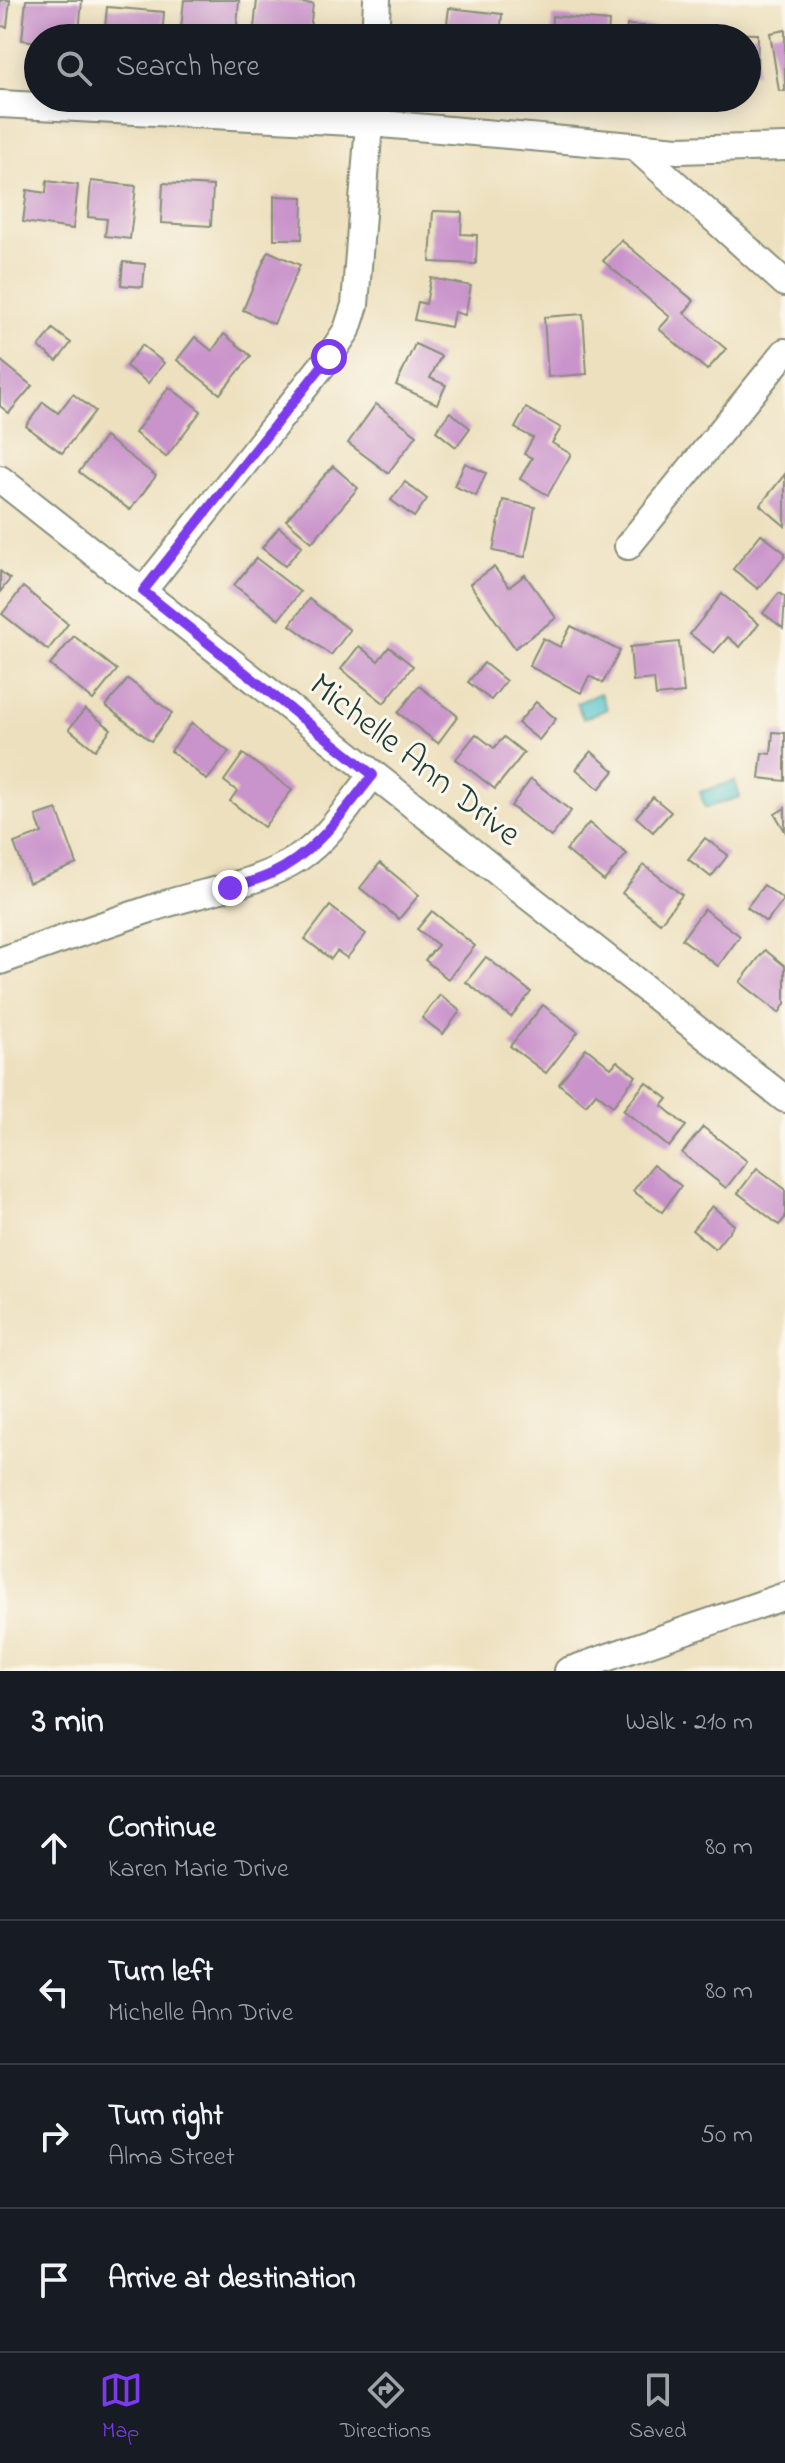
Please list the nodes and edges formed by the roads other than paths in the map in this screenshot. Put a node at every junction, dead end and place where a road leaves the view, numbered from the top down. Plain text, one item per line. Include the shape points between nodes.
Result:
1 (377, 0) edge
2 (376, 24) edge
3 (0, 104) edge
4 (24, 104) edge
5 (370, 112) edge
6 (385, 112) edge
7 (634, 146) junction
8 (785, 147) edge
9 (785, 283) edge
10 (785, 352) edge
11 (0, 479) edge
12 (628, 546) dead end
13 (143, 591) junction
14 (373, 775) junction
15 (0, 961) edge
16 (785, 1099) edge
17 (785, 1596) edge
18 (568, 1671) edge

1 - 2 street
3 - 4 street
5 - 13 street via 355,305 347,330
6 - 7 street
7 - 8 street
7 - 9 street
10 - 12 street
11 - 13 street, Michelle Ann Drive
13 - 14 street, Michelle Ann Drive
14 - 15 street via 323,837 271,874
14 - 16 street, Michelle Ann Drive
17 - 18 street

